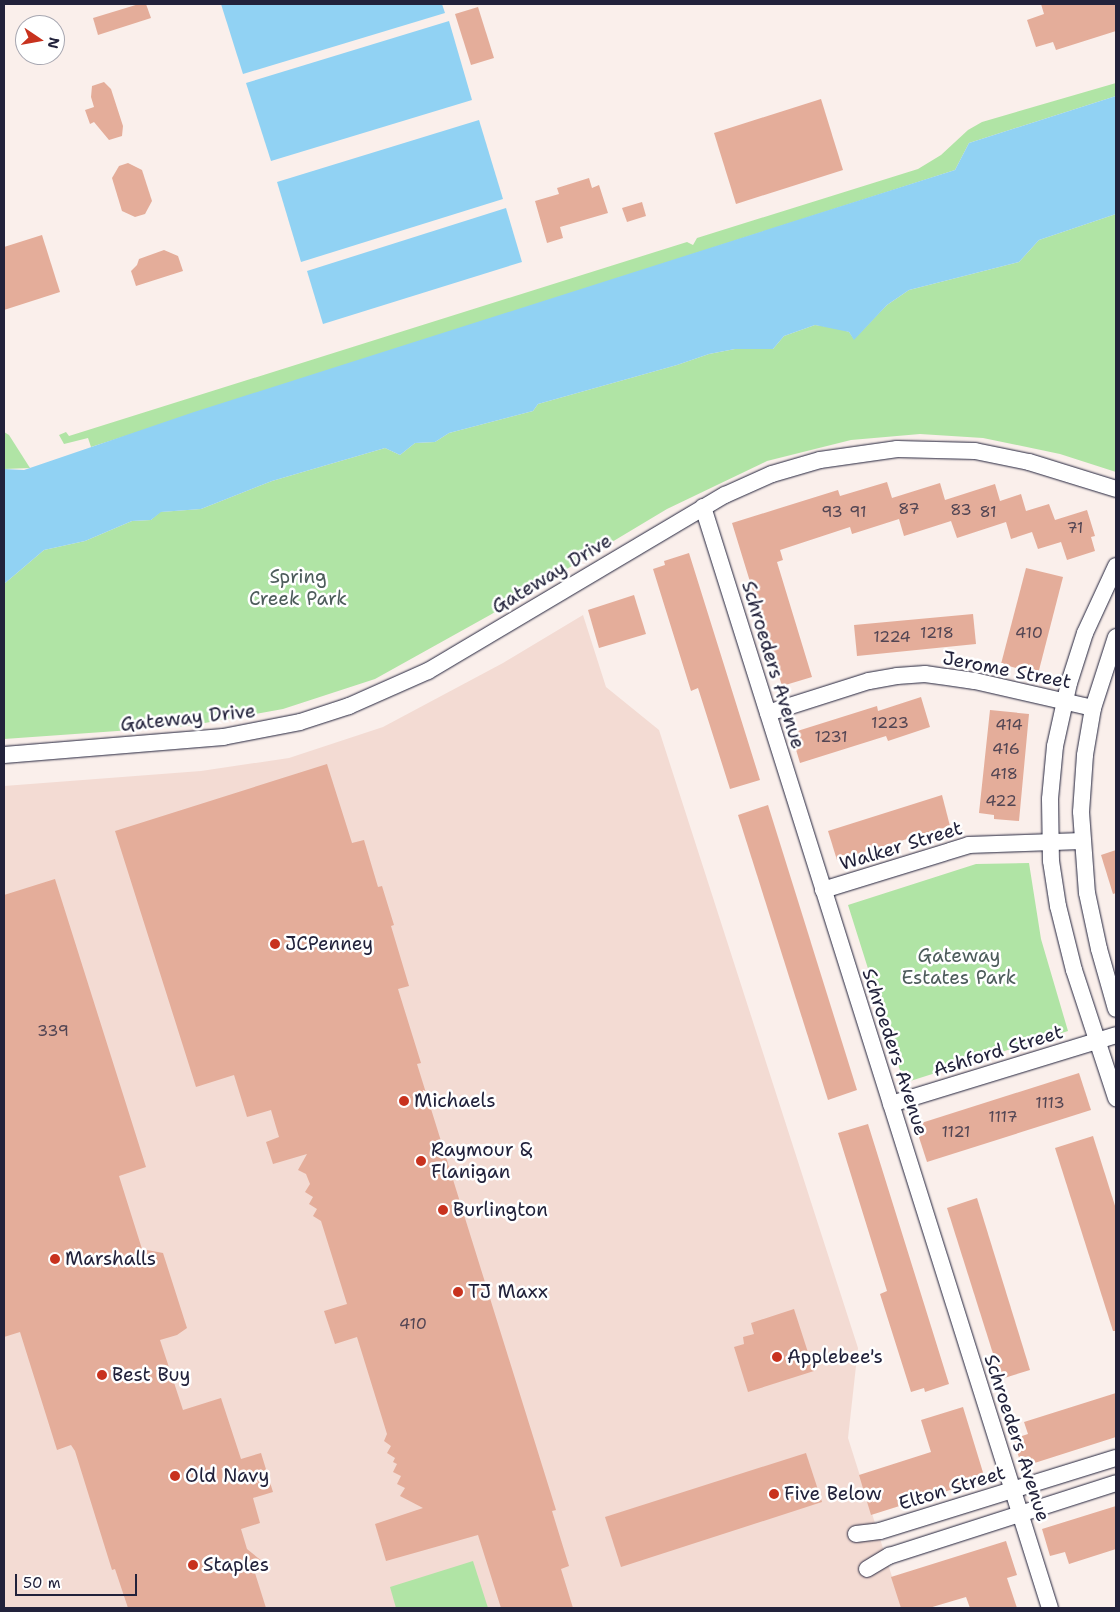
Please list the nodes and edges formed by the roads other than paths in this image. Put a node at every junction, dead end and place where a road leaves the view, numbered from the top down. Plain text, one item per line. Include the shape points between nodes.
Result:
1 (1116, 489) edge
2 (703, 507) junction
3 (1116, 566) edge
4 (1116, 637) edge
5 (1064, 701) junction
6 (1093, 708) junction
7 (768, 713) junction
8 (4, 754) edge
9 (1050, 842) junction
10 (1082, 842) junction
11 (823, 890) junction
12 (1116, 1009) edge
13 (1116, 1035) edge
14 (1098, 1040) junction
15 (1116, 1098) edge
16 (891, 1104) junction
17 (1116, 1458) edge
18 (1116, 1483) edge
19 (1013, 1490) junction
20 (1020, 1514) junction
21 (856, 1534) dead end
22 (867, 1569) dead end
23 (1050, 1608) edge

1 - 2 street, Gateway Drive via 1004,456 949,449 897,449 844,455 795,467
2 - 7 street, Schroeders Avenue
2 - 8 street, Gateway Drive via 428,671 323,715 224,737
3 - 5 street via 1086,633
4 - 6 street
5 - 6 street, Jerome Street
5 - 7 street, Jerome Street via 954,677 911,674 869,681
5 - 9 street via 1051,776
6 - 10 street via 1082,785
7 - 11 street, Schroeders Avenue
9 - 10 street, Walker Street
9 - 11 street, Walker Street via 969,845
9 - 14 street via 1063,928
10 - 12 street via 1093,922
11 - 16 street, Schroeders Avenue
13 - 14 street, Ashford Street
14 - 15 street
14 - 16 street, Ashford Street
16 - 19 street, Schroeders Avenue
17 - 19 street, Elton Street
18 - 20 street
19 - 20 street, Schroeders Avenue
19 - 21 street, Elton Street via 880,1531
20 - 22 street via 889,1556
20 - 23 street, Schroeders Avenue

